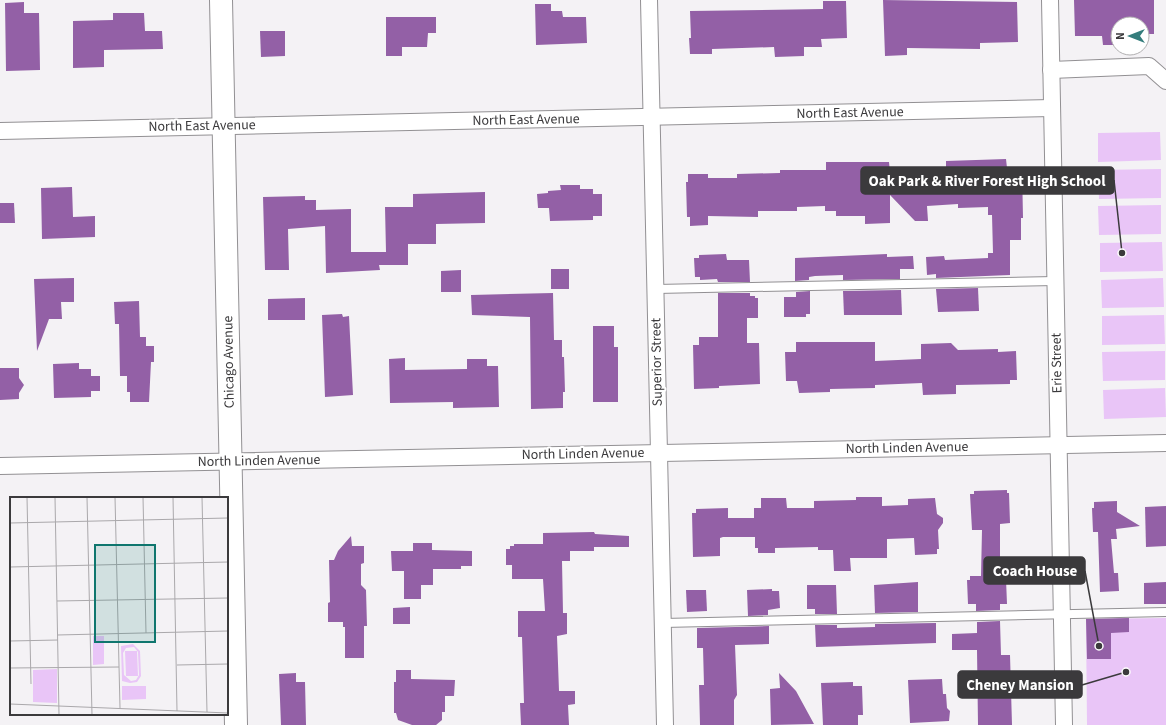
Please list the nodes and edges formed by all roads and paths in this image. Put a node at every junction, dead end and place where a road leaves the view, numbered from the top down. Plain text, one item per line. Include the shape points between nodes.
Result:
1 (221, 0) edge
2 (649, 0) edge
3 (1050, 0) edge
4 (1051, 70) junction
5 (1166, 81) edge
6 (1052, 108) junction
7 (652, 117) junction
8 (224, 126) junction
9 (0, 131) edge
10 (1055, 281) junction
11 (656, 289) junction
12 (1166, 443) edge
13 (1058, 445) junction
14 (659, 453) junction
15 (231, 461) junction
16 (0, 466) edge
17 (1166, 612) edge
18 (1062, 614) junction
19 (663, 623) junction
20 (236, 725) edge
21 (665, 725) edge
22 (1064, 725) edge

1 - 8 main road, Chicago Avenue
2 - 7 street, Superior Street
3 - 4 street, Erie Street
4 - 5 street via 1149,66
4 - 6 street, Erie Street
6 - 7 street, North East Avenue
6 - 10 street, Erie Street
7 - 8 street, North East Avenue
7 - 11 street, Superior Street
8 - 9 street, North East Avenue
8 - 15 main road, Chicago Avenue
10 - 11 lane
10 - 13 street, Erie Street
11 - 14 street, Superior Street
12 - 13 street, North Linden Avenue
13 - 14 street, North Linden Avenue
13 - 18 street, Erie Street
14 - 15 street, North Linden Avenue
14 - 19 street, Superior Street
15 - 16 street, North Linden Avenue
15 - 20 main road, Chicago Avenue
17 - 18 lane
18 - 19 lane
18 - 22 street, Erie Street
19 - 21 street, Superior Street

